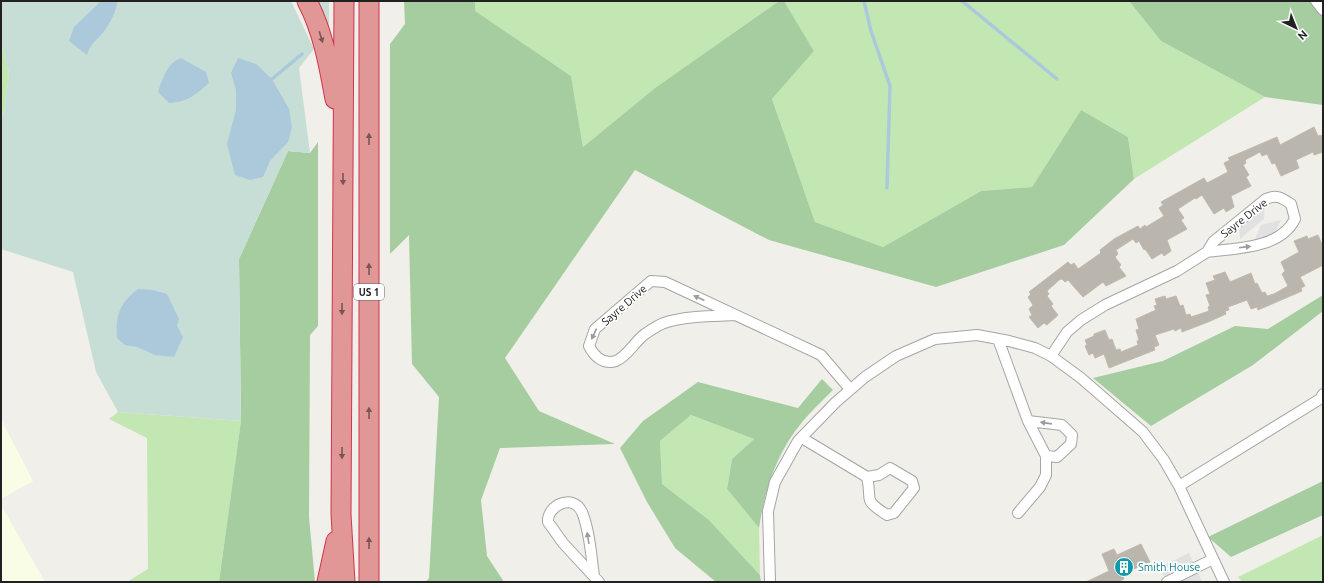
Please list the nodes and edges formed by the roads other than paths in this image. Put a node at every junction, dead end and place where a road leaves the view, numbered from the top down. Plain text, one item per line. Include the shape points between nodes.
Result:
1 (307, 1) edge
2 (344, 1) edge
3 (369, 1) edge
4 (1316, 1) edge
5 (1323, 10) edge
6 (343, 140) junction
7 (1207, 252) junction
8 (735, 315) junction
9 (998, 339) junction
10 (1051, 356) junction
11 (850, 389) junction
12 (1322, 397) edge
13 (1028, 421) junction
14 (802, 438) junction
15 (1046, 456) junction
16 (867, 476) junction
17 (1179, 486) junction
18 (1018, 513) dead end
19 (341, 514) junction
20 (1214, 559) junction
21 (597, 579) edge
22 (327, 582) edge
23 (344, 582) edge
24 (369, 582) edge
25 (770, 582) edge
26 (1167, 582) edge
27 (1224, 582) edge

1 -> 6 highway via 324,46
2 - 6 highway, US 1
24 -> 3 highway, US 1
4 - 5 street
6 -> 19 highway, US 1
7 -> 7 street, Sayre Drive via 1252,246 1283,234 1295,219 1291,204 1280,197 1266,199 1214,242
7 - 10 street, Sayre Drive via 1177,271 1105,305 1080,320 1067,332
8 -> 8 street, Sayre Drive via 665,282 651,281 595,329 589,346 593,355 606,361 616,361 644,334 664,323 706,316
8 - 11 street, Sayre Drive via 821,355
9 - 10 street via 1036,348
9 - 11 street via 977,335 935,339 896,356
9 - 13 street
10 - 17 street via 1081,378 1143,432
11 - 14 street
12 - 17 street
13 - 15 street
15 -> 13 street via 1058,457 1071,444 1072,435 1062,425
14 - 16 street
14 - 25 street via 775,482 768,511
15 - 18 street via 1046,475 1040,487
16 - 16 street via 868,498 872,505 887,515 894,513 914,488 912,481 890,468 879,475
17 - 20 street
19 - 22 highway
19 - 23 highway, US 1
20 - 26 street
20 - 27 street
21 -> 21 street via 588,532 581,511 574,503 568,501 559,504 550,512 548,522 563,543

